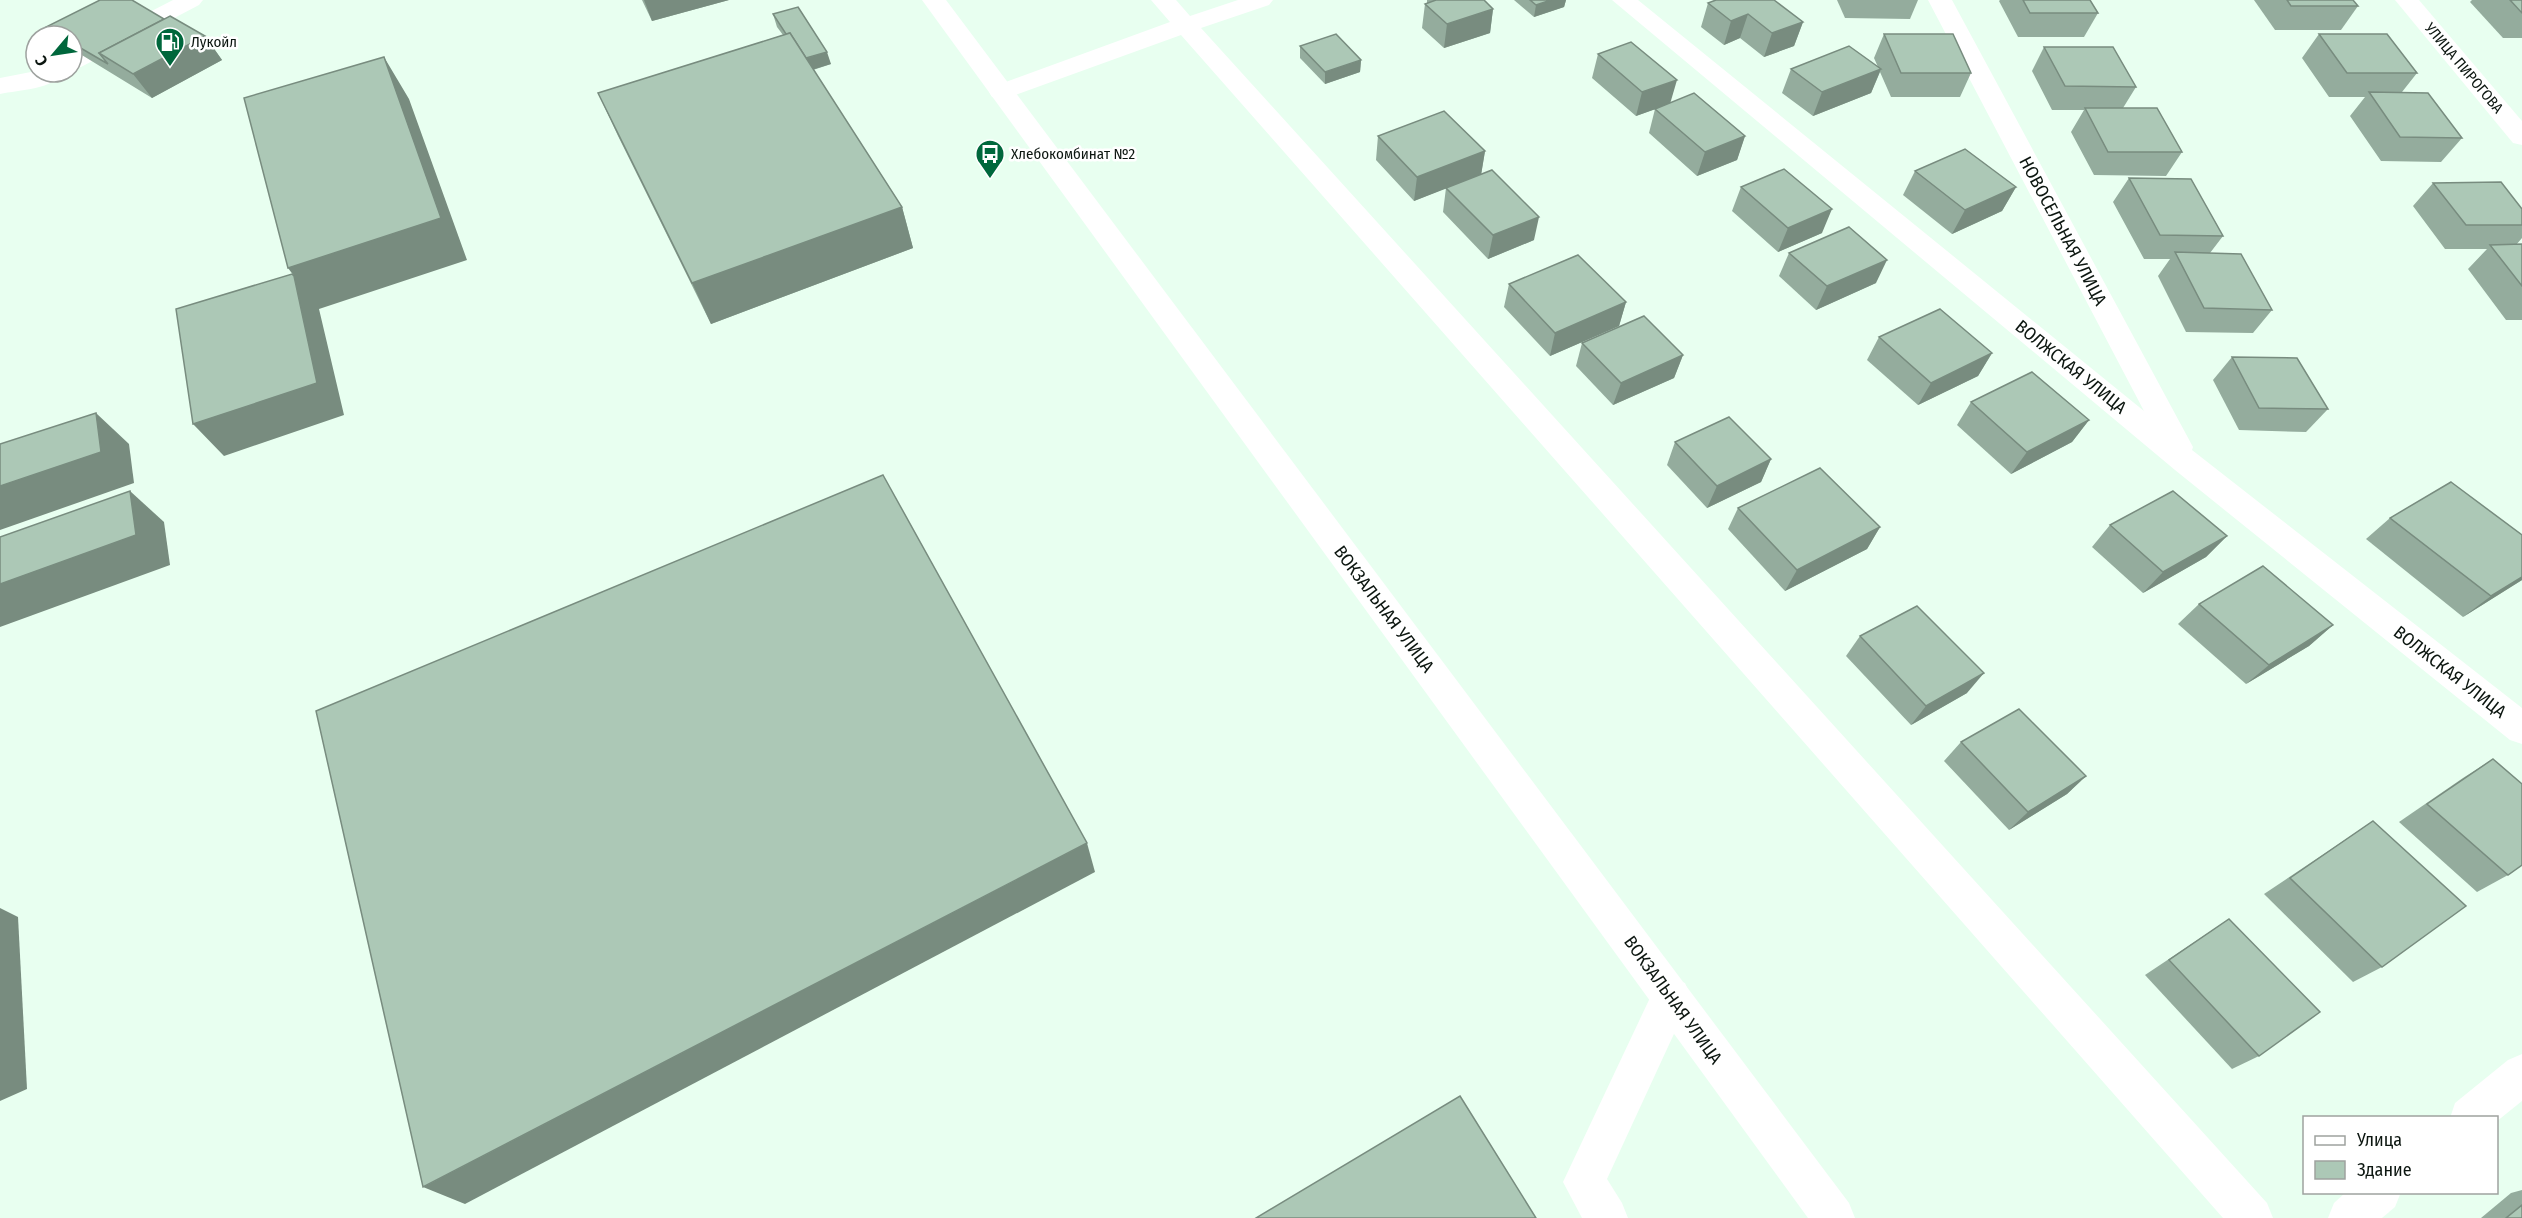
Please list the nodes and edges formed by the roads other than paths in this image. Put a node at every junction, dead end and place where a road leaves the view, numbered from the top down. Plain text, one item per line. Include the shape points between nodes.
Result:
1 (191, 0) edge
2 (934, 0) edge
3 (1163, 0) edge
4 (1261, 0) edge
5 (1624, 0) edge
6 (1940, 0) edge
7 (2407, 0) edge
8 (1185, 25) junction
9 (84, 56) edge
10 (24, 81) edge
11 (0, 86) edge
12 (1001, 92) junction
13 (2522, 137) edge
14 (2186, 462) junction
15 (2522, 729) edge
16 (1671, 997) junction
17 (2522, 1074) edge
18 (2472, 1116) edge
19 (2378, 1194) edge
20 (1608, 1218) edge
21 (1834, 1218) edge
22 (2253, 1218) edge
23 (2349, 1218) edge

1 - 9 street
2 - 12 street, ВОКЗАЛЬНАЯ УЛИЦА
3 - 8 street
4 - 8 street
5 - 14 street, ВОЛЖСКАЯ УЛИЦА
6 - 14 street, НОВОСЕЛЬНАЯ УЛИЦА
7 - 13 street, УЛИЦА ПИРОГОВА
8 - 12 street
8 - 22 street
10 - 11 street
12 - 16 street, ВОКЗАЛЬНАЯ УЛИЦА
14 - 15 street, ВОЛЖСКАЯ УЛИЦА
16 - 20 street via 1584,1182
16 - 21 street, ВОКЗАЛЬНАЯ УЛИЦА
17 - 18 street
19 - 23 street

